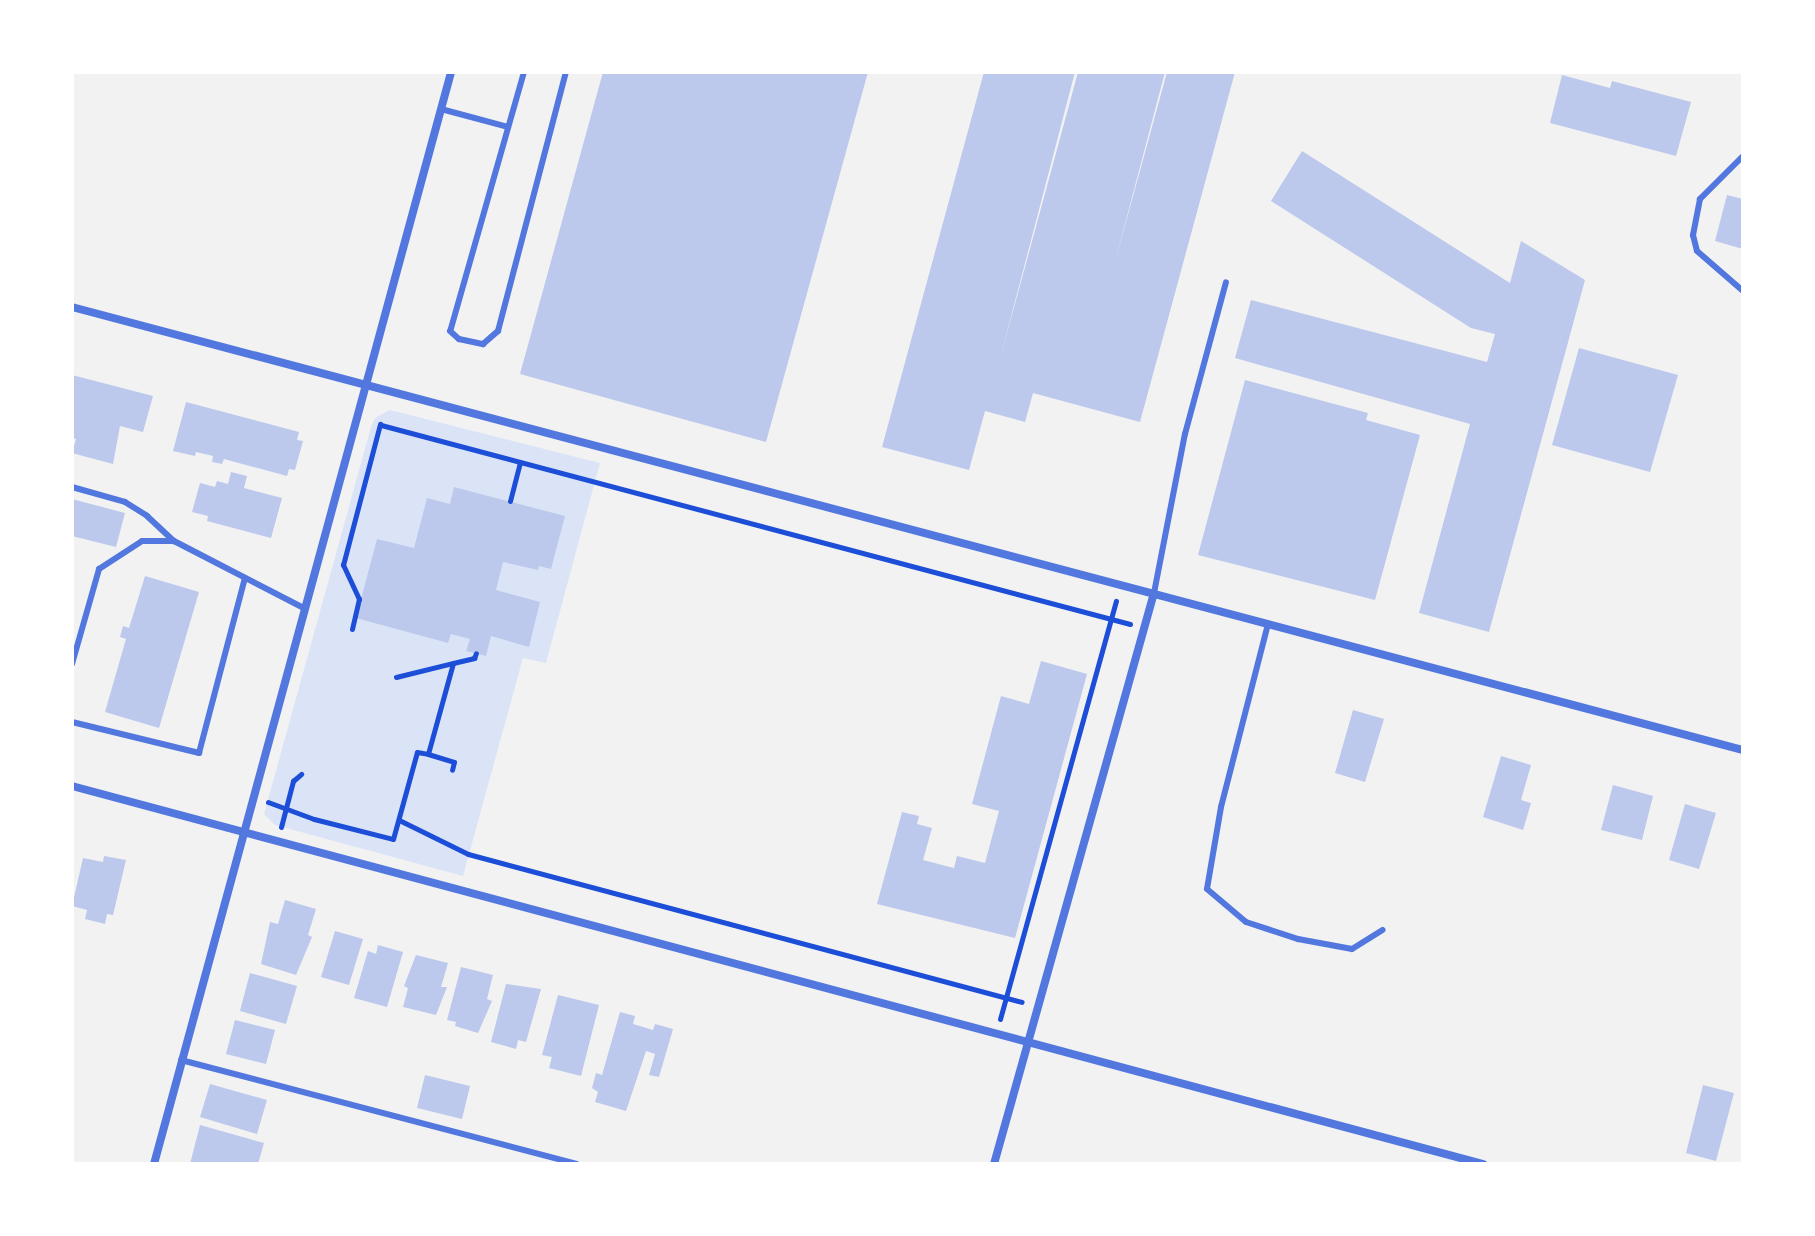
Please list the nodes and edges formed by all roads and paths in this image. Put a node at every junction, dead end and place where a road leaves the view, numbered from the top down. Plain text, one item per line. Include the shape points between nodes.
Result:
1 (451, 72) edge
2 (524, 72) edge
3 (566, 72) edge
4 (441, 109) junction
5 (508, 127) junction
6 (1743, 156) edge
7 (1226, 282) dead end
8 (1743, 291) edge
9 (72, 307) edge
10 (366, 386) junction
11 (357, 418) junction
12 (381, 425) junction
13 (520, 462) junction
14 (72, 487) edge
15 (510, 501) dead end
16 (174, 541) junction
17 (245, 578) junction
18 (1120, 584) junction
19 (1154, 593) junction
20 (304, 608) junction
21 (1111, 619) junction
22 (1268, 624) junction
23 (1144, 628) junction
24 (352, 629) dead end
25 (476, 653) dead end
26 (453, 663) junction
27 (72, 664) edge
28 (396, 677) dead end
29 (72, 722) edge
30 (1743, 750) edge
31 (428, 754) junction
32 (452, 770) dead end
33 (301, 774) dead end
34 (72, 786) edge
35 (252, 797) junction
36 (286, 807) junction
37 (399, 820) junction
38 (242, 831) junction
39 (277, 841) junction
40 (1383, 930) dead end
41 (1006, 998) junction
42 (1037, 1006) junction
43 (996, 1034) junction
44 (1027, 1043) junction
45 (181, 1060) junction
46 (154, 1164) edge
47 (577, 1164) edge
48 (994, 1164) edge
49 (1483, 1164) edge

1 - 4 street
2 - 5 lane
3 - 5 lane via 498,331 483,344 459,339 450,331
4 - 5 lane
4 - 10 street
6 - 8 lane via 1700,199 1693,235 1697,251
7 - 19 lane via 1185,434
9 - 10 street
10 - 11 street
10 - 18 street
11 - 12 path
11 - 20 street
12 - 13 path
12 - 24 path via 343,565 359,599
13 - 15 path
13 - 21 path
14 - 16 lane via 125,502
16 - 17 lane
16 - 27 lane via 142,541 99,569
17 - 20 lane
17 - 29 lane via 199,753
18 - 19 street
18 - 21 path
19 - 22 street
19 - 23 street
20 - 35 street
21 - 23 path
21 - 41 path
22 - 30 street
22 - 40 lane via 1221,807 1207,889 1246,922 1298,939 1352,949
23 - 42 street
25 - 26 path
26 - 28 path
26 - 31 path
31 - 32 path via 454,762
31 - 37 path via 417,752
33 - 36 path via 293,781
34 - 38 street
35 - 36 path
35 - 38 street
36 - 37 path via 393,839
36 - 39 path
37 - 41 path via 468,854
38 - 39 street
38 - 45 street
39 - 43 street
41 - 42 path
41 - 43 path
42 - 44 street
43 - 44 street
44 - 48 street
44 - 49 street
45 - 46 street
45 - 47 lane

